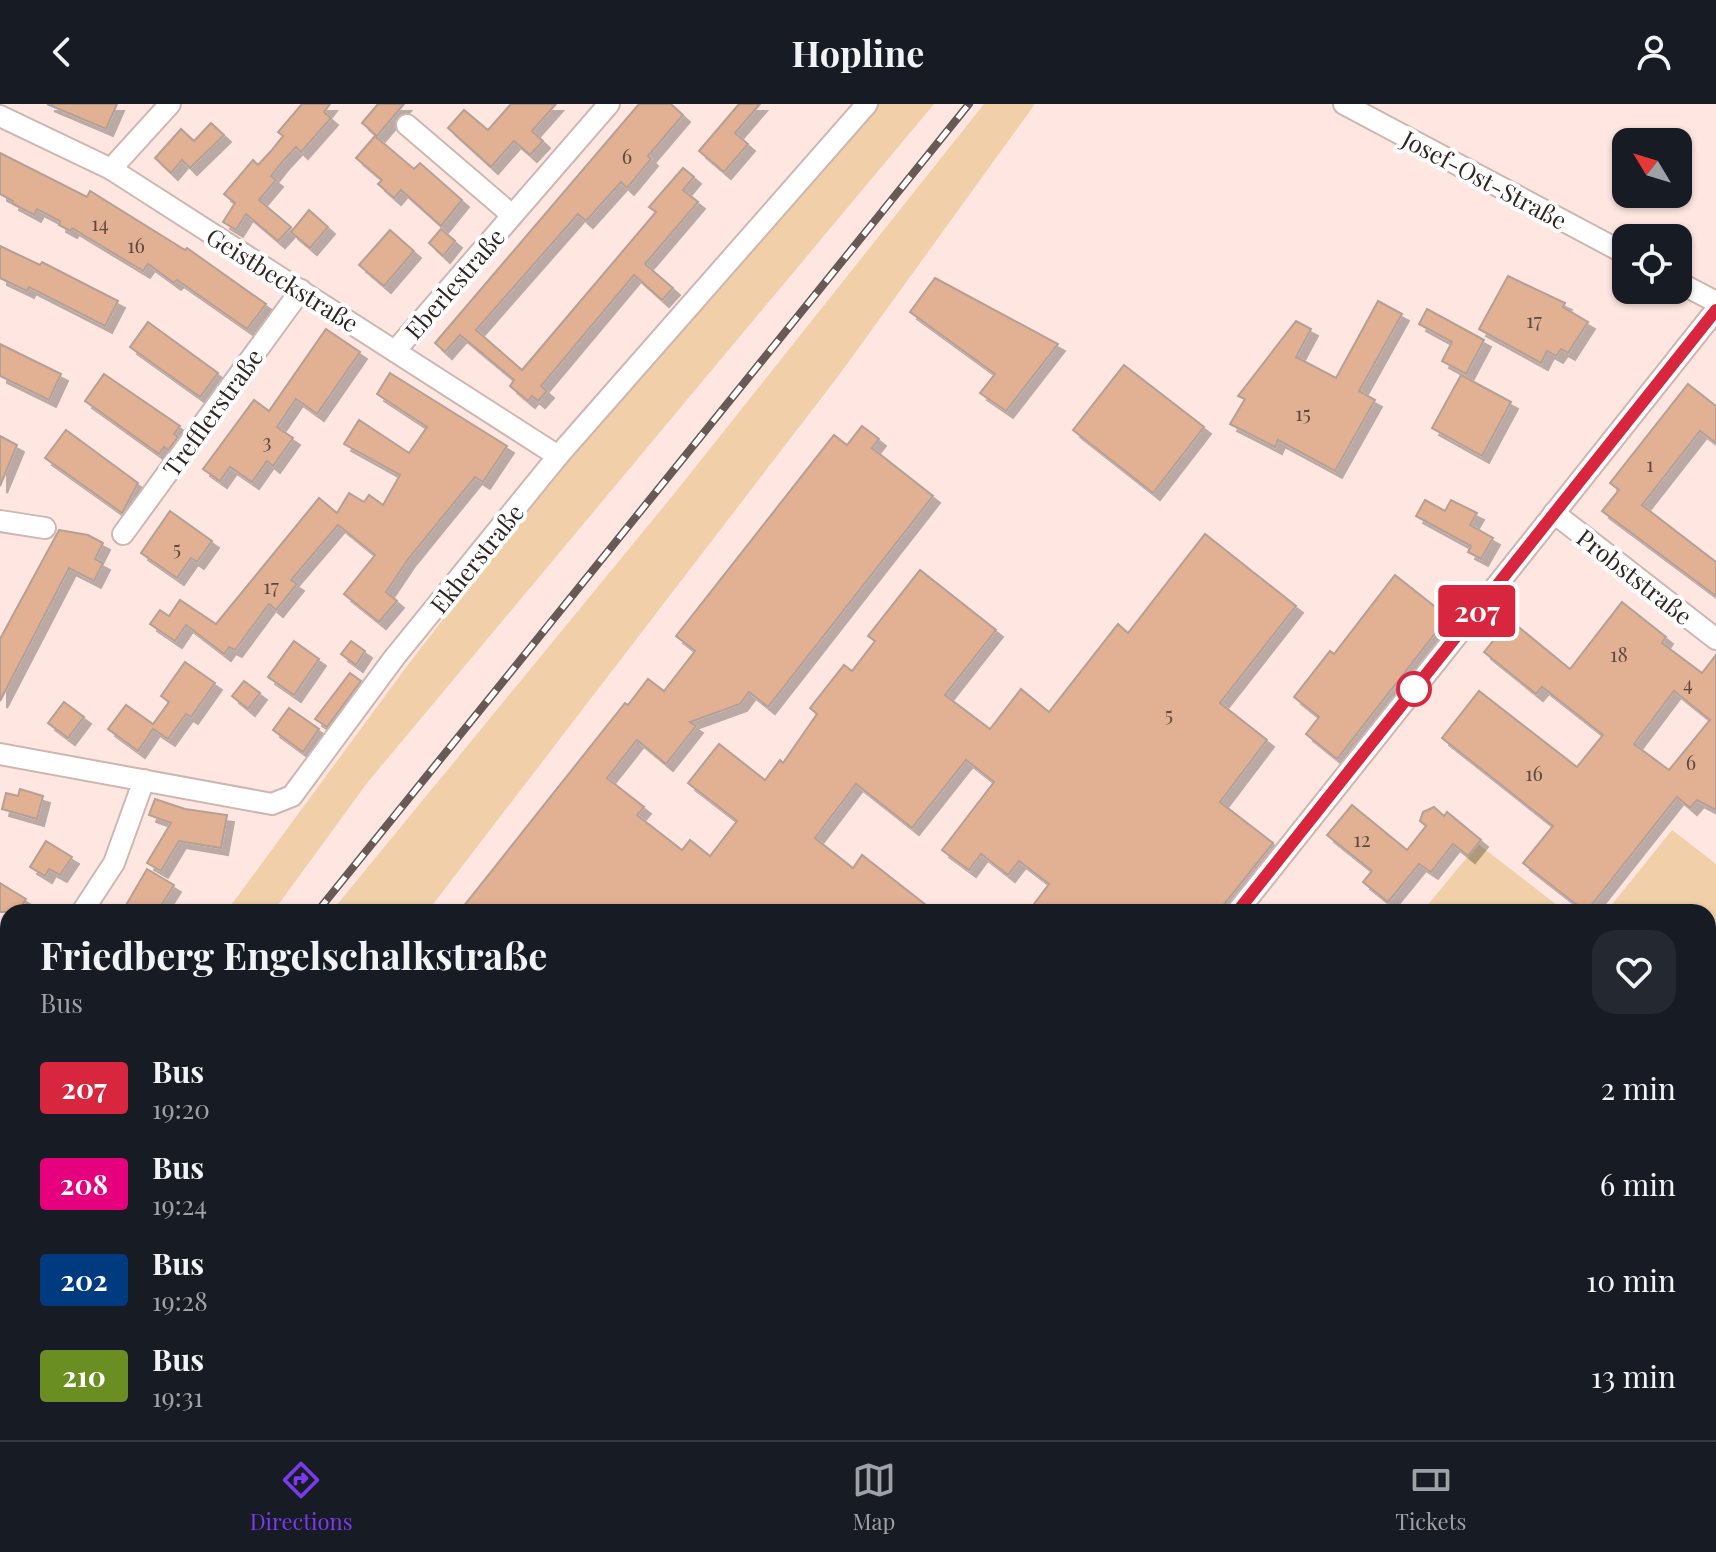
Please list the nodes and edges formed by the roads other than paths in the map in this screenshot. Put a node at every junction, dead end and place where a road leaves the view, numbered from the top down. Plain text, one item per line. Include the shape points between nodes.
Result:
1 (609, 104) edge
2 (867, 104) edge
3 (1344, 104) edge
4 (167, 105) edge
5 (0, 116) edge
6 (407, 125) dead end
7 (111, 169) junction
8 (512, 215) junction
9 (1612, 247) edge
10 (1692, 289) edge
11 (301, 290) junction
12 (1716, 302) edge
13 (1716, 310) edge
14 (395, 351) junction
15 (558, 456) junction
16 (1554, 513) junction
17 (0, 521) edge
18 (45, 528) dead end
19 (123, 534) dead end
20 (1716, 639) edge
21 (0, 754) edge
22 (144, 780) junction
23 (87, 904) edge
24 (1243, 904) edge

1 - 8 street, Eberlestraße
2 - 15 street, Ekherstraße
3 - 9 street, Josef-Ost-Straße
4 - 7 street
5 - 7 street, Geistbeckstraße
6 - 8 street, Eberlestraße
7 - 11 street, Geistbeckstraße
8 - 14 street, Eberlestraße
10 - 12 street
11 - 14 street, Geistbeckstraße
11 - 19 street, Trefflerstraße
13 - 16 street
14 - 15 street, Geistbeckstraße
15 - 22 street, Ekherstraße via 394,658 292,796 272,804
16 - 20 street, Probststraße
16 - 24 street
17 - 18 street
21 - 22 street, Ekherstraße
22 - 23 street via 114,863

